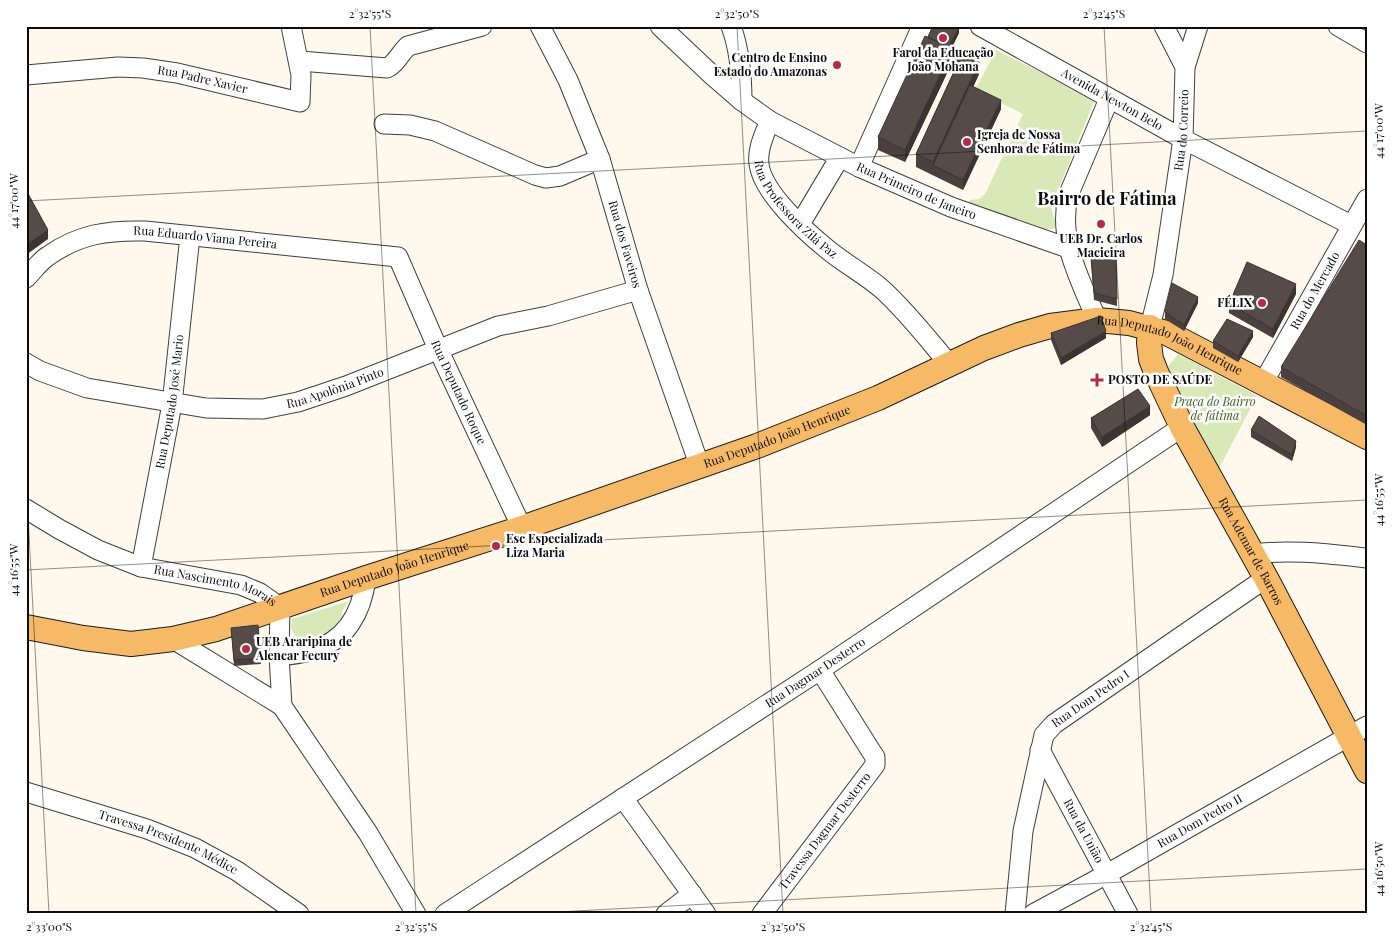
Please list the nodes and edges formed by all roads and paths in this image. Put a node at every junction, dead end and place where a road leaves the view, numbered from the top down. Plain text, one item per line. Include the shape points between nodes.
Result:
1 (291, 26) edge
2 (482, 26) edge
3 (540, 26) edge
4 (660, 26) edge
5 (731, 26) edge
6 (922, 26) edge
7 (980, 26) edge
8 (1164, 26) edge
9 (1198, 26) edge
10 (1338, 26) edge
11 (1367, 43) edge
12 (300, 61) junction
13 (1185, 67) junction
14 (26, 75) edge
15 (1109, 99) junction
16 (742, 101) junction
17 (770, 121) junction
18 (384, 124) dead end
19 (1182, 139) junction
20 (840, 157) junction
21 (600, 158) junction
22 (859, 166) junction
23 (1367, 199) edge
24 (800, 224) junction
25 (190, 236) junction
26 (1351, 237) junction
27 (1068, 248) junction
28 (398, 257) joint
29 (26, 278) edge
30 (638, 290) junction
31 (1097, 320) junction
32 (1150, 327) junction
33 (438, 349) junction
34 (26, 363) edge
35 (949, 364) junction
36 (1263, 383) junction
37 (172, 404) junction
38 (1182, 427) junction
39 (1367, 436) edge
40 (700, 466) junction
41 (26, 509) edge
42 (522, 528) junction
43 (1253, 554) junction
44 (1367, 558) edge
45 (141, 567) junction
46 (366, 578) junction
47 (1266, 578) junction
48 (280, 606) junction
49 (26, 628) edge
50 (173, 639) junction
51 (279, 656) junction
52 (820, 670) junction
53 (282, 706) junction
54 (1358, 731) edge
55 (1040, 750) junction
56 (1367, 771) edge
57 (26, 792) edge
58 (623, 798) junction
59 (1107, 874) junction
60 (692, 894) junction
61 (299, 914) edge
62 (416, 914) edge
63 (445, 914) edge
64 (666, 914) edge
65 (706, 914) edge
66 (762, 914) edge
67 (1015, 914) edge
68 (1032, 914) edge
69 (1128, 914) edge

1 - 12 street, Rua Padre Xavier
2 - 12 street via 408,46 386,68
3 - 21 street, Rua dos Faveiros via 568,80
4 - 16 street
5 - 16 street via 739,51
6 - 22 street
7 - 15 street, Avenida Newton Belo
8 - 13 street, Rua do Correio
9 - 13 street
10 - 11 street
12 - 14 street, Rua Padre Xavier via 300,102 143,68
13 - 19 street, Rua do Correio
15 - 19 street, Avenida Newton Belo
15 - 27 street via 1068,196 1064,222
16 - 17 street
17 - 20 street, Rua Primeiro de Janeiro
17 - 24 street, Rua Professora Zilá Paz via 763,136 758,163 777,199
18 - 21 street via 410,125 435,131 546,178 560,176
19 - 26 street, Avenida Newton Belo
19 - 32 street, Rua do Correio via 1163,275
20 - 22 street, Rua Primeiro de Janeiro
20 - 24 street
21 - 30 street, Rua dos Faveiros
22 - 27 street, Rua Primeiro de Janeiro via 951,207
23 - 26 street, Rua do Mercado
24 - 35 street, Rua Professora Zilá Paz via 827,249 882,290
25 - 28 street, Rua Eduardo Viana Pereira
25 - 29 street, Rua Eduardo Viana Pereira via 115,230 81,237 47,256
25 - 37 street, Rua Deputado José Mario
26 - 36 street, Rua do Mercado
27 - 31 street
28 - 33 street, Rua Deputado Roque
30 - 33 street, Rua Apolônia Pinto via 548,316 498,326
30 - 40 street, Rua dos Faveiros
31 - 32 main road, Rua Deputado João Henrique
31 - 35 main road, Rua Deputado João Henrique via 1050,326 1019,335
32 - 36 main road, Rua Deputado João Henrique via 1186,341
32 - 38 main road, Rua Ademar de Barros via 1151,359
33 - 37 street, Rua Apolônia Pinto via 298,402 236,410
33 - 42 street, Rua Deputado Roque
34 - 37 street, Rua Apolônia Pinto via 87,388
35 - 40 main road, Rua Deputado João Henrique via 878,398
36 - 39 main road, Rua Deputado João Henrique
37 - 45 street, Rua Deputado José Mario
38 - 43 main road, Rua Ademar de Barros
38 - 52 street, Rua Dagmar Desterro
40 - 42 main road, Rua Deputado João Henrique
41 - 45 street, Rua Nascimento Morais via 98,550
42 - 46 main road, Rua Deputado João Henrique
43 - 44 street via 1294,551
43 - 47 main road, Rua Ademar de Barros
45 - 48 street, Rua Nascimento Morais via 241,585
46 - 48 main road, Rua Deputado João Henrique
46 - 51 street via 357,614 345,630 332,641 311,651
47 - 54 main road, Rua Ademar de Barros
47 - 55 street, Rua Dom Pedro I via 1054,724 1044,735
48 - 50 main road, Rua Deputado João Henrique via 216,629
48 - 51 street, Rua Nascimento Morais
49 - 50 main road, Rua Deputado João Henrique via 131,644
50 - 53 street
51 - 53 street, Rua Nascimento Morais
52 - 58 street, Rua Dagmar Desterro
52 - 66 street, Travessa Dagmar Desterro via 875,757 874,765
53 - 62 street via 368,833
54 - 56 main road, Rua Ademar de Barros
54 - 59 street, Rua Dom Pedro II
55 - 59 street, Rua da União
55 - 67 street, Rua Dom Pedro I via 1023,831
57 - 61 street, Travessa Presidente Médice via 147,829 195,848
58 - 60 street
58 - 63 street, Rua Dagmar Desterro
59 - 68 street, Rua Dom Pedro II
59 - 69 street, Rua da União
60 - 64 street
60 - 65 street

